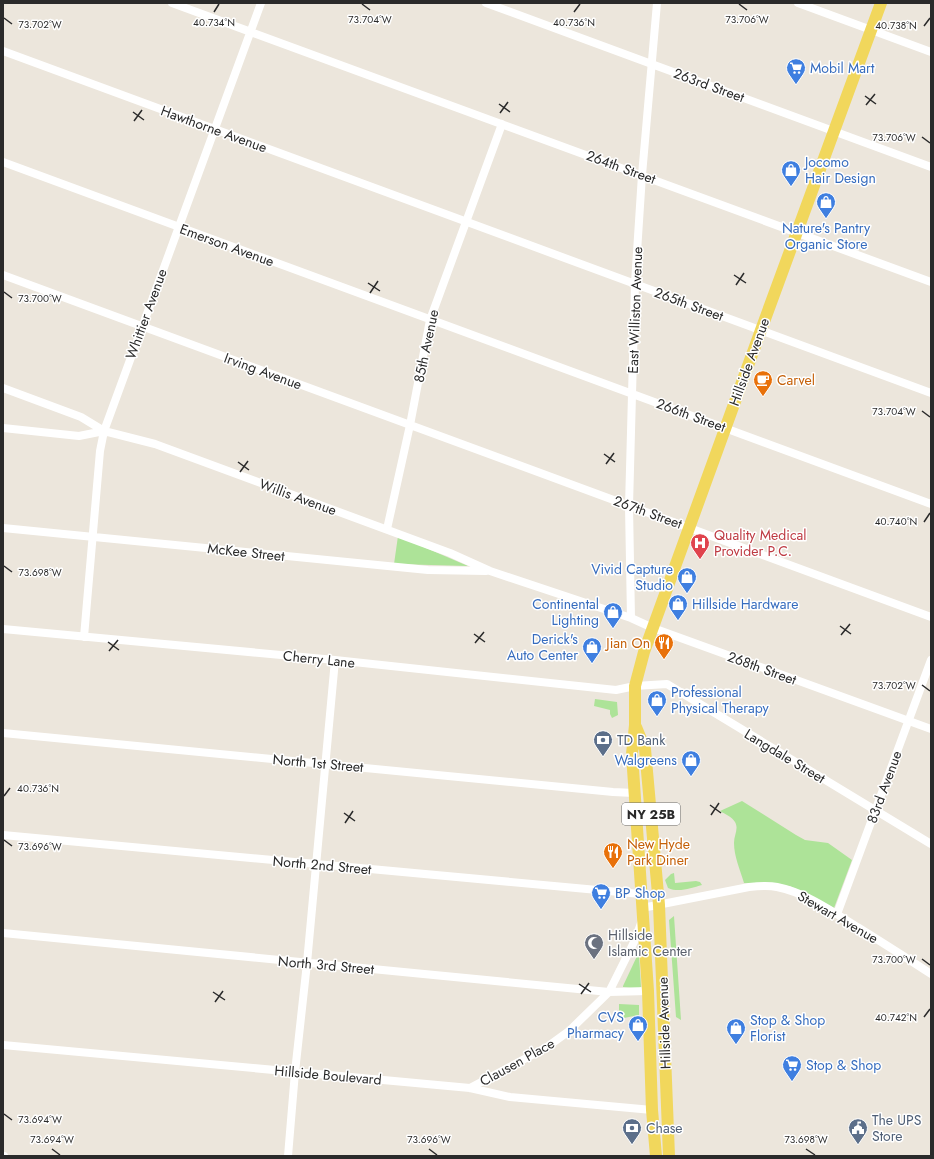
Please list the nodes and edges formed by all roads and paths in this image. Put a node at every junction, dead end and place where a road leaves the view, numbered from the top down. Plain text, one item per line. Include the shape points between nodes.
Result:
1 (172, 3) edge
2 (260, 3) edge
3 (486, 3) edge
4 (657, 3) edge
5 (798, 3) edge
6 (881, 3) edge
7 (871, 30) junction
8 (250, 32) junction
9 (3, 51) edge
10 (931, 52) edge
11 (652, 64) junction
12 (502, 124) junction
13 (214, 129) junction
14 (834, 131) junction
15 (3, 162) edge
16 (931, 167) edge
17 (642, 175) junction
18 (380, 189) joint
19 (466, 221) junction
20 (178, 226) junction
21 (796, 232) junction
22 (3, 275) edge
23 (931, 282) edge
24 (635, 283) junction
25 (430, 320) junction
26 (141, 326) junction
27 (452, 327) joint
28 (760, 330) junction
29 (3, 388) edge
30 (631, 393) junction
31 (931, 393) edge
32 (410, 425) junction
33 (3, 428) edge
34 (725, 428) junction
35 (104, 431) junction
36 (523, 466) joint
37 (931, 504) edge
38 (629, 506) junction
39 (3, 528) edge
40 (689, 528) junction
41 (387, 529) junction
42 (93, 537) junction
43 (490, 571) junction
44 (594, 605) joint
45 (931, 617) edge
46 (631, 618) junction
47 (653, 628) junction
48 (3, 629) edge
49 (84, 637) junction
50 (335, 660) junction
51 (931, 660) edge
52 (635, 686) junction
53 (908, 721) junction
54 (635, 726) junction
55 (931, 729) edge
56 (3, 733) edge
57 (326, 764) junction
58 (634, 793) junction
59 (876, 811) junction
60 (3, 835) edge
61 (931, 844) edge
62 (316, 864) junction
63 (641, 894) junction
64 (659, 905) junction
65 (643, 913) junction
66 (837, 914) junction
67 (3, 934) edge
68 (307, 963) junction
69 (931, 974) edge
70 (648, 991) junction
71 (610, 992) junction
72 (3, 1045) edge
73 (295, 1072) junction
74 (470, 1088) junction
75 (652, 1110) junction
76 (288, 1156) edge
77 (656, 1156) edge
78 (669, 1156) edge

1 - 8 street, 264th Street
2 - 8 street, Whittier Avenue
3 - 11 street, 263rd Street
4 - 11 street, East Williston Avenue
5 - 7 street
6 - 7 main road, Hillside Avenue / NY 25B
7 - 10 street
7 - 14 main road, Hillside Avenue / NY 25B
8 - 12 street, 264th Street
8 - 13 street, Whittier Avenue
9 - 13 street, Hawthorne Avenue
11 - 14 street, 263rd Street
11 - 17 street, East Williston Avenue
12 - 17 street, 264th Street
12 - 19 street, 85th Avenue
13 - 18 street, Hawthorne Avenue
13 - 20 street, Whittier Avenue
14 - 16 street, 263rd Street
14 - 21 main road, Hillside Avenue / NY 25B
15 - 20 street, Emerson Avenue
17 - 21 street, 264th Street
17 - 24 street, East Williston Avenue
18 - 19 street, 265th Street
19 - 24 street, 265th Street
19 - 25 street, 85th Avenue
20 - 25 street, Emerson Avenue
20 - 26 street, Whittier Avenue
21 - 23 street, 264th Street
21 - 28 main road, Hillside Avenue / NY 25B
22 - 26 street, Irving Avenue
24 - 28 street, 265th Street
24 - 30 street, East Williston Avenue
25 - 27 street, Emerson Avenue
25 - 32 street, 85th Avenue
26 - 32 street, Irving Avenue
26 - 35 street, Whittier Avenue
27 - 30 street, 266th Street
28 - 31 street, 265th Street
28 - 34 main road, Hillside Avenue / NY 25B
29 - 35 street, Willis Avenue via 81,417
30 - 34 street, 266th Street
30 - 38 street, East Williston Avenue
32 - 36 street, Irving Avenue
32 - 41 street, 85th Avenue
33 - 35 street via 79,436
34 - 37 street, 266th Street
34 - 40 main road, Hillside Avenue / NY 25B
35 - 41 street, Willis Avenue via 155,444
35 - 42 street, Whittier Avenue via 100,450
36 - 38 street, 267th Street
38 - 40 street, 267th Street
38 - 46 street, East Williston Avenue
39 - 42 street, McKee Street
40 - 45 street, 267th Street
40 - 47 main road, Hillside Avenue / NY 25B
41 - 43 street, Willis Avenue
42 - 43 street, McKee Street via 428,570
42 - 49 street, Whittier Avenue
43 - 44 street, Willis Avenue
44 - 46 street, 268th Street
46 - 47 street, 268th Street
47 - 52 main road, Hillside Avenue / NY 25B
47 - 53 street, 268th Street
48 - 49 street, Cherry Lane
49 - 50 street, Cherry Lane
50 - 52 street, Cherry Lane via 616,690
50 - 57 street
51 - 53 street, 83rd Avenue
52 - 54 main road, Hillside Avenue / NY 25B
52 - 59 street, Langdale Street via 667,684
53 - 55 street, 268th Street
53 - 59 street, 83rd Avenue
54 - 58 main road, Hillside Avenue / NY 25B via 632,754
54 - 64 main road, Hillside Avenue / NY 25B via 645,749
56 - 57 street, North 1st Street
57 - 58 street, North 1st Street
57 - 62 street
58 - 63 main road, Hillside Avenue / NY 25B
59 - 61 street, Langdale Street
59 - 66 street, 83rd Avenue
60 - 62 street, North 2nd Street
62 - 63 street, North 2nd Street
62 - 68 street
63 - 65 main road, Hillside Avenue / NY 25B
64 - 65 street, Stewart Avenue
64 - 66 street, Stewart Avenue via 761,886 793,891
64 - 78 main road, Hillside Avenue / NY 25B
65 - 70 main road, Hillside Avenue / NY 25B
65 - 71 street, Clausen Place via 638,935
66 - 69 street, Stewart Avenue
67 - 68 street, North 3rd Street
68 - 71 street, North 3rd Street
68 - 73 street
70 - 71 street, North 3rd Street
70 - 75 main road, Hillside Avenue / NY 25B
71 - 74 street, Clausen Place via 569,1031 547,1047
72 - 73 street, Hillside Boulevard
73 - 74 street, Hillside Boulevard
73 - 76 street
74 - 75 street, Hillside Boulevard via 510,1097
75 - 77 main road, Hillside Avenue / NY 25B

